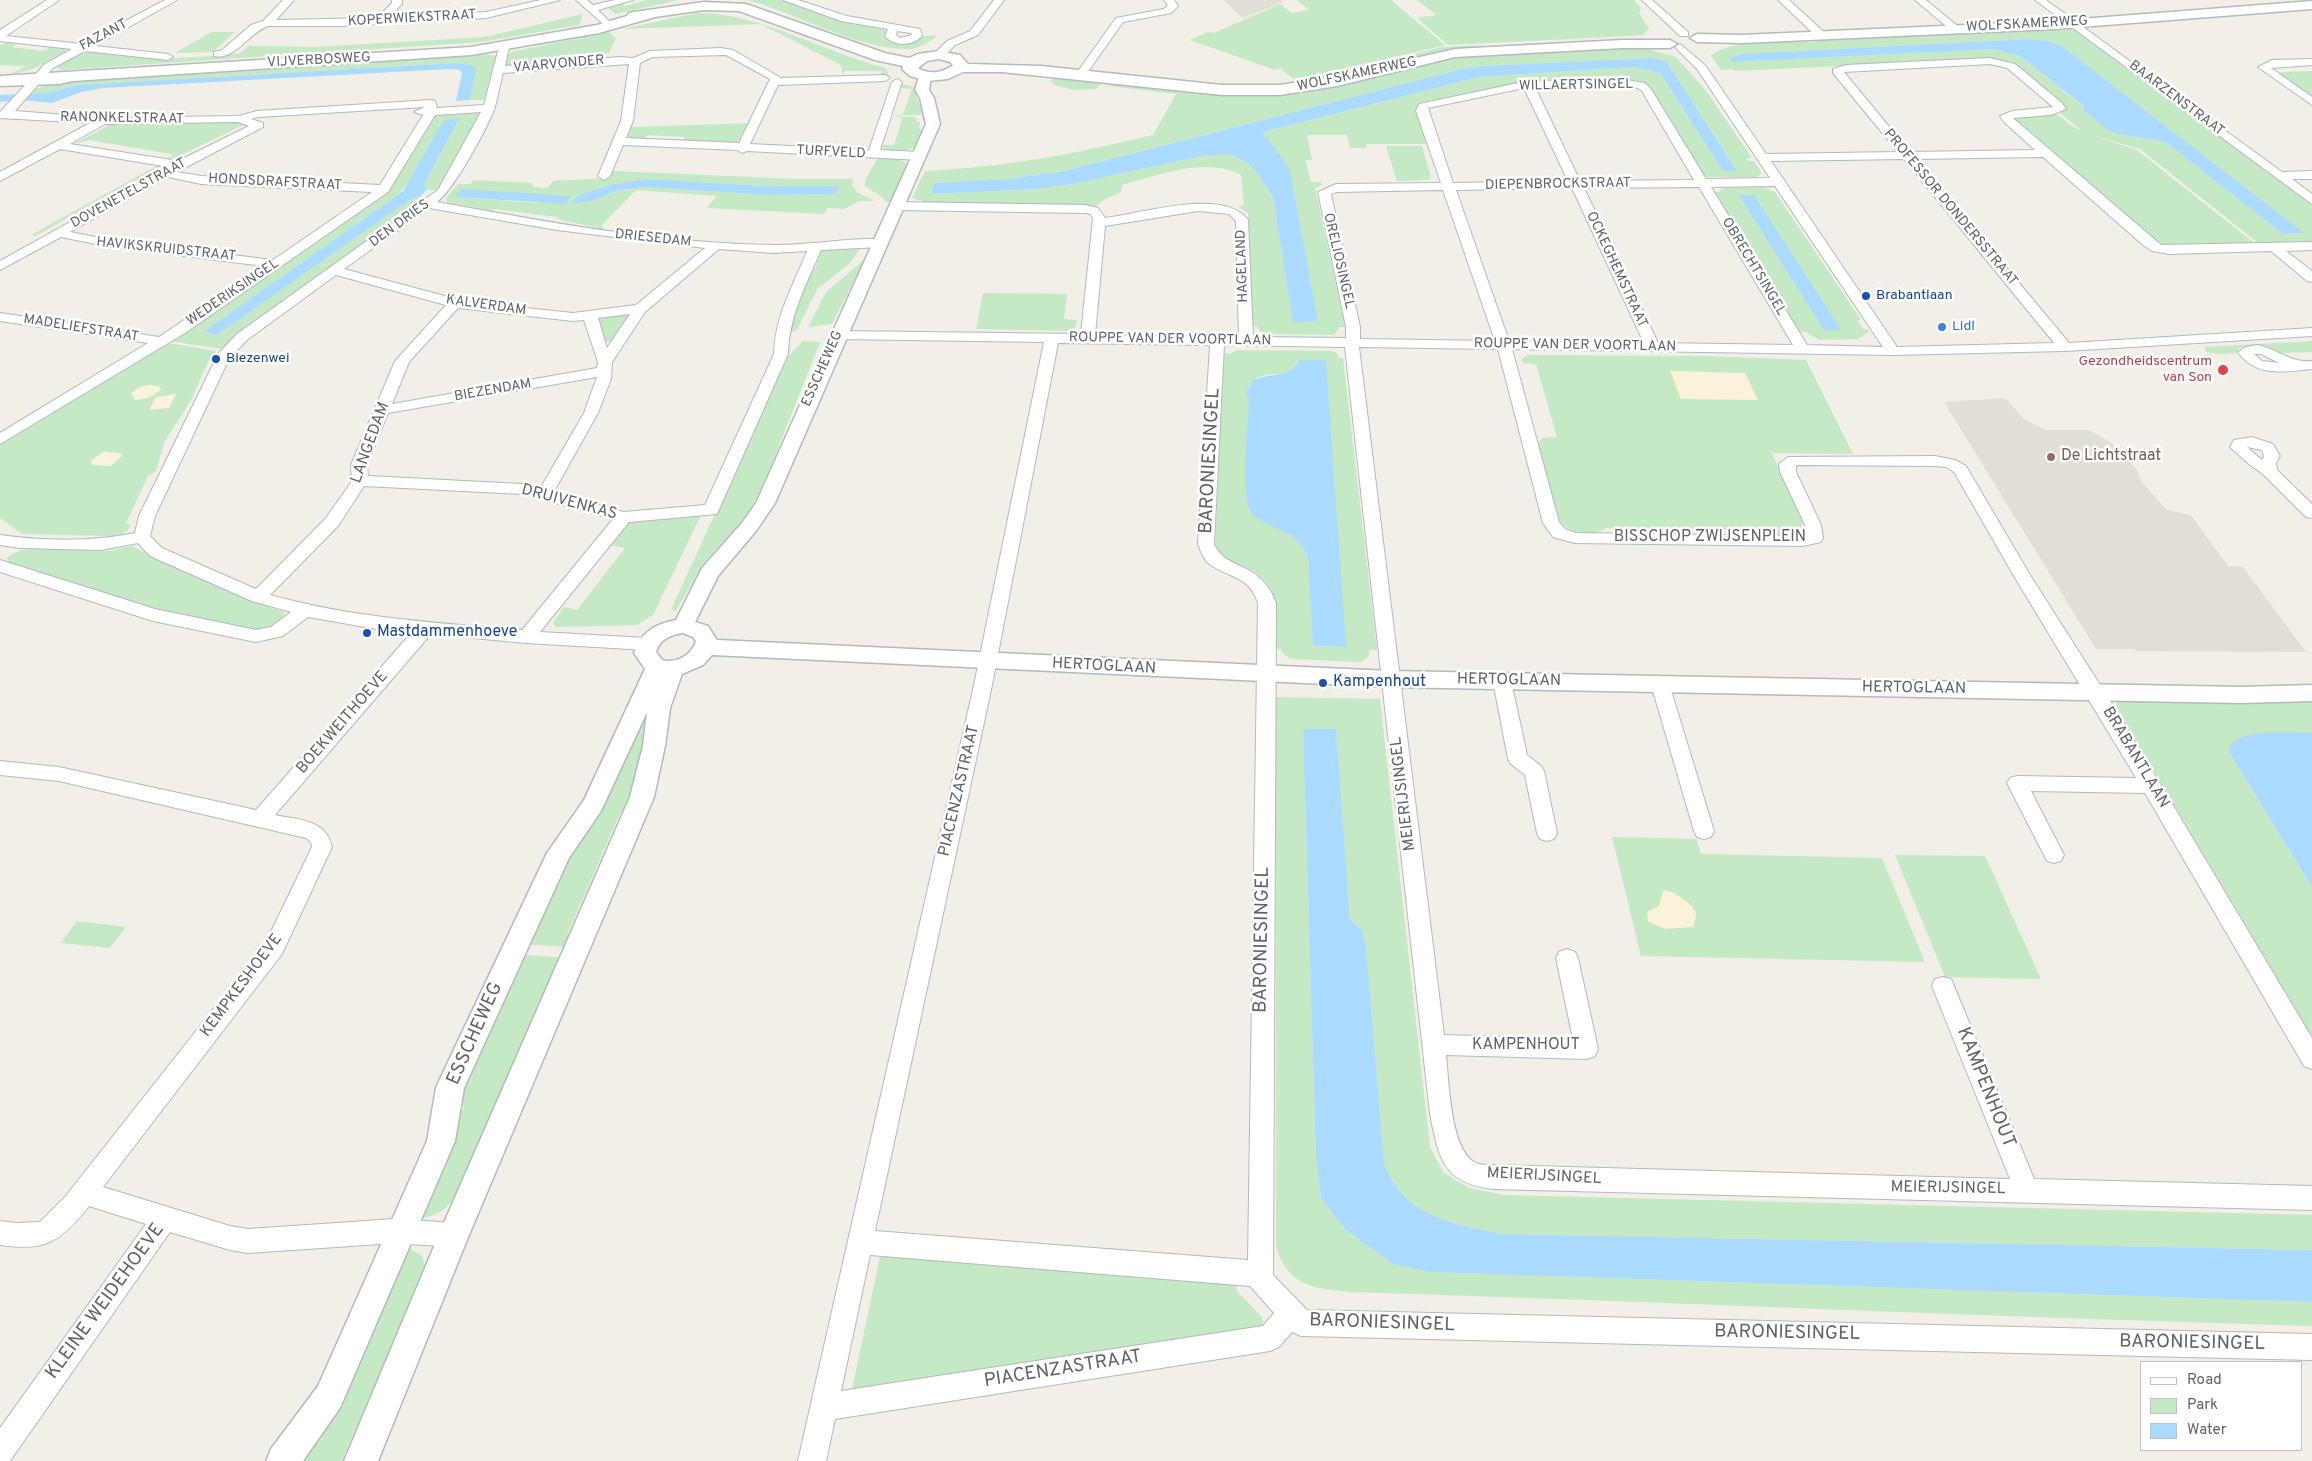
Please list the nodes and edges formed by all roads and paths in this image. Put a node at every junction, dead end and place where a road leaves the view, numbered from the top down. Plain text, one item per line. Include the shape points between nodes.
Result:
1 (54, 0) edge
2 (172, 0) edge
3 (289, 0) edge
4 (397, 0) edge
5 (510, 0) edge
6 (555, 0) edge
7 (581, 0) edge
8 (628, 0) edge
9 (788, 0) edge
10 (999, 0) edge
11 (1169, 0) edge
12 (1647, 0) edge
13 (1783, 0) edge
14 (1920, 0) edge
15 (2040, 0) edge
16 (2312, 5) edge
17 (590, 9) junction
18 (507, 11) junction
19 (1660, 15) joint
20 (380, 21) junction
21 (267, 23) junction
22 (2073, 23) junction
23 (607, 24) junction
24 (893, 29) dead end
25 (1956, 29) junction
26 (0, 36) edge
27 (1820, 36) junction
28 (1683, 41) junction
29 (504, 47) junction
30 (82, 48) junction
31 (218, 54) dead end
32 (650, 54) junction
33 (168, 57) dead end
34 (620, 60) junction
35 (635, 61) junction
36 (914, 61) junction
37 (952, 61) junction
38 (2001, 62) joint
39 (2312, 62) edge
40 (499, 70) junction
41 (1839, 70) joint
42 (1081, 74) junction
43 (931, 76) junction
44 (885, 78) dead end
45 (0, 80) edge
46 (33, 82) junction
47 (773, 82) junction
48 (897, 82) dead end
49 (1528, 84) junction
50 (2312, 102) edge
51 (489, 108) junction
52 (431, 111) junction
53 (6, 112) edge
54 (239, 119) junction
55 (103, 121) junction
56 (259, 125) junction
57 (618, 141) junction
58 (61, 146) junction
59 (742, 148) junction
60 (2046, 153) junction
61 (873, 154) junction
62 (920, 156) junction
63 (1906, 156) junction
64 (1763, 158) junction
65 (180, 165) junction
66 (166, 173) junction
67 (2312, 175) edge
68 (604, 176) dead end
69 (2280, 176) junction
70 (0, 177) edge
71 (1779, 182) junction
72 (1702, 183) junction
73 (1576, 185) junction
74 (1448, 186) junction
75 (1336, 188) joint
76 (384, 189) junction
77 (2312, 200) edge
78 (428, 204) junction
79 (897, 206) junction
80 (1099, 223) junction
81 (58, 233) junction
82 (880, 243) junction
83 (715, 246) junction
84 (816, 246) junction
85 (2312, 246) edge
86 (2274, 247) junction
87 (275, 264) junction
88 (0, 266) edge
89 (334, 271) junction
90 (2312, 278) edge
91 (454, 304) junction
92 (640, 309) junction
93 (590, 316) junction
94 (0, 317) edge
95 (2312, 332) edge
96 (838, 335) junction
97 (1052, 338) junction
98 (1088, 339) junction
99 (162, 341) junction
100 (1217, 341) junction
101 (1246, 341) junction
102 (1352, 343) junction
103 (1503, 345) junction
104 (1653, 347) junction
105 (2065, 347) junction
106 (1803, 350) junction
107 (1893, 351) junction
108 (2312, 365) edge
109 (604, 366) junction
110 (2296, 366) dead end
111 (382, 410) junction
112 (0, 439) edge
113 (1950, 464) joint
114 (2270, 471) dead end
115 (360, 481) junction
116 (544, 495) junction
117 (2312, 513) edge
118 (624, 517) junction
119 (142, 537) junction
120 (1, 542) edge
121 (0, 566) edge
122 (258, 597) junction
123 (304, 610) junction
124 (683, 626) junction
125 (427, 627) junction
126 (526, 637) junction
127 (707, 647) junction
128 (659, 660) junction
129 (988, 661) junction
130 (1266, 675) junction
131 (1390, 679) junction
132 (1502, 681) junction
133 (1660, 684) junction
134 (2095, 692) junction
135 (2312, 693) edge
136 (0, 768) edge
137 (2151, 786) junction
138 (259, 820) junction
139 (1704, 832) dead end
140 (1547, 833) dead end
141 (2054, 855) dead end
142 (1567, 958) dead end
143 (1943, 986) dead end
144 (1434, 1045) junction
145 (2312, 1059) edge
146 (2027, 1190) junction
147 (84, 1193) junction
148 (2312, 1198) edge
149 (165, 1218) junction
150 (404, 1231) junction
151 (0, 1233) edge
152 (454, 1235) junction
153 (859, 1242) junction
154 (1260, 1274) junction
155 (1291, 1312) junction
156 (2312, 1347) edge
157 (823, 1407) junction
158 (0, 1451) edge
159 (283, 1461) edge
160 (361, 1461) edge
161 (812, 1461) edge

1 - 26 street
2 - 30 street, FAZANT
3 - 21 street
4 - 20 street via 397,4
5 - 18 street
6 - 18 street, KOPERWIEKSTRAAT
7 - 17 street
8 - 17 street
9 - 24 street via 844,20
10 - 37 street via 974,33 962,39
11 - 42 street via 1173,6 1167,11 1120,20
12 - 19 street
13 - 27 street
14 - 25 street
15 - 22 street, BAARZENSTRAAT
16 - 22 main road, WOLFSKAMERWEG
17 - 23 street
18 - 20 street, KOPERWIEKSTRAAT
19 - 28 street via 1660,22
20 - 21 street, KOPERWIEKSTRAAT
21 - 31 street via 255,27 226,53
22 - 25 main road, WOLFSKAMERWEG
22 - 69 street, BAARZENSTRAAT
23 - 29 main road, VIJVERBOSWEG
23 - 36 main road, VIJVERBOSWEG via 704,6 750,9 874,53 880,58
25 - 27 main road, WOLFSKAMERWEG
26 - 30 street
27 - 28 main road, WOLFSKAMERWEG
28 - 42 main road, WOLFSKAMERWEG via 1455,53 1337,81 1280,90 1222,90
28 - 64 street
29 - 40 street, DEN DRIES
29 - 46 main road, VIJVERBOSWEG via 73,76
30 - 33 street
30 - 46 street, FAZANT via 49,66
32 - 34 street, VAARVONDER via 627,54 620,56
32 - 35 street, VAARVONDER
32 - 47 street, VAARVONDER via 729,52 776,78
34 - 35 street, VAARVONDER
34 - 40 street, VAARVONDER
35 - 57 street via 627,121
36 - 37 main road
36 - 43 main road via 912,71
37 - 42 main road, WOLFSKAMERWEG
37 - 43 main road via 950,74
38 - 41 street
38 - 60 street via 2011,66 2060,107 2057,112 2006,116
39 - 50 street via 2272,63 2263,67
40 - 51 street, DEN DRIES
41 - 63 street, PROFESSOR DONDERSSTRAAT via 1836,71 1838,74
43 - 62 street, ESSCHEWEG via 934,88 927,98 932,124
44 - 47 street
45 - 46 main road, VIJVERBOSWEG
46 - 53 street
47 - 59 street
48 - 61 street
49 - 72 street, WILLAERTSINGEL via 1626,83 1641,86
49 - 73 street, OCKEGHEMSTRAAT
49 - 74 street, WILLAERTSINGEL via 1423,106
51 - 52 street, RANONKELSTRAAT
51 - 78 street, DEN DRIES via 450,183
52 - 54 street, RANONKELSTRAAT via 432,103 422,103 257,114
52 - 56 street, RANONKELSTRAAT
52 - 76 street, WEDERIKSINGEL
53 - 55 street, RANONKELSTRAAT
54 - 55 street, RANONKELSTRAAT
54 - 56 street, RANONKELSTRAAT
55 - 58 street
56 - 65 street, DOVENETELSTRAAT
57 - 59 street, TURFVELD
57 - 68 street
58 - 65 street
58 - 70 street
59 - 61 street, TURFVELD
60 - 63 street
60 - 86 street via 2157,248
61 - 62 street, TURFVELD
62 - 79 street, ESSCHEWEG
63 - 64 street
63 - 105 street, PROFESSOR DONDERSSTRAAT
64 - 71 street
65 - 66 street, DOVENETELSTRAAT
66 - 76 street, HONDSDRAFSTRAAT via 201,180
66 - 81 street, DOVENETELSTRAAT
67 - 69 street
69 - 77 street, BAARZENSTRAAT
71 - 72 street, DIEPENBROCKSTRAAT
71 - 107 street
72 - 73 street, DIEPENBROCKSTRAAT
72 - 106 street, OBRECHTSINGEL
73 - 74 street, DIEPENBROCKSTRAAT
73 - 104 street, OCKEGHEMSTRAAT
74 - 75 street, DIEPENBROCKSTRAAT
74 - 103 street
75 - 102 street, ORELIOSINGEL via 1324,192 1323,196 1352,327
76 - 87 street, WEDERIKSINGEL
78 - 83 street, DRIESEDAM via 595,233
78 - 89 street, DEN DRIES
79 - 80 street via 1085,209 1098,214
79 - 82 street, ESSCHEWEG
80 - 98 street
80 - 101 street, HAGELAND via 1182,208 1222,209 1240,215
81 - 87 street, HAVIKSKRUIDSTRAAT via 93,242
81 - 88 street, DOVENETELSTRAAT
82 - 84 street, DRIESEDAM
82 - 96 street, ESSCHEWEG
83 - 84 street, DRIESEDAM via 789,250
83 - 92 street
84 - 118 street via 792,298 780,339 781,354 711,510
85 - 86 street
86 - 90 street
87 - 99 street, WEDERIKSINGEL
89 - 91 street, KALVERDAM
89 - 119 street, DEN DRIES via 242,338 221,361 162,482
91 - 93 street, KALVERDAM
91 - 111 street, LANGEDAM via 402,361
92 - 93 street, KALVERDAM
92 - 109 street
93 - 109 street
94 - 99 street, MADELIEFSTRAAT
95 - 105 street, ROUPPE VAN DER VOORTLAAN
96 - 97 street, ROUPPE VAN DER VOORTLAAN
96 - 124 street, ESSCHEWEG via 765,503 709,573
97 - 98 street, ROUPPE VAN DER VOORTLAAN
97 - 129 street, PIACENZASTRAAT
98 - 100 street, ROUPPE VAN DER VOORTLAAN
99 - 112 street, WEDERIKSINGEL
100 - 101 street, ROUPPE VAN DER VOORTLAAN
100 - 130 street, BARONIESINGEL via 1206,544 1212,557 1248,575 1265,592
101 - 102 street, ROUPPE VAN DER VOORTLAAN
102 - 103 street, ROUPPE VAN DER VOORTLAAN
102 - 131 street, MEIERIJSINGEL
103 - 104 street, ROUPPE VAN DER VOORTLAAN
103 - 113 street, BISSCHOP ZWIJSENPLEIN via 1551,523 1559,534 1575,538 1803,542 1815,538 1813,526 1788,472 1788,464 1793,460
104 - 106 street, ROUPPE VAN DER VOORTLAAN
105 - 107 street, ROUPPE VAN DER VOORTLAAN
106 - 107 street, ROUPPE VAN DER VOORTLAAN
108 - 110 street
109 - 111 street, BIEZENDAM
109 - 116 street via 604,379 591,413
111 - 115 street, LANGEDAM via 360,465
113 - 134 street, BRABANTLAAN via 1960,469
114 - 117 street
115 - 116 street, DRUIVENKAS via 522,489
115 - 122 street, LANGEDAM via 332,522
116 - 118 street, DRUIVENKAS
118 - 126 street, DRUIVENKAS
119 - 120 street via 101,545
119 - 122 street via 156,552
121 - 123 street via 153,616 256,636 272,636 282,631
122 - 123 street
123 - 125 street via 377,623
124 - 127 street via 703,632
124 - 128 street via 665,629 651,638
125 - 126 street
125 - 138 street, BOEKWEITHOEVE
126 - 128 street
127 - 128 street via 700,657 688,664
127 - 129 street, HERTOGLAAN
128 - 150 street, ESSCHEWEG via 593,805 559,852 450,1088 441,1141
128 - 152 street via 659,708 642,797
129 - 130 street, HERTOGLAAN
129 - 153 street, PIACENZASTRAAT
130 - 131 street, HERTOGLAAN
130 - 154 street, BARONIESINGEL
131 - 132 street, HERTOGLAAN
131 - 144 street, MEIERIJSINGEL
132 - 133 street, HERTOGLAAN
132 - 140 street via 1518,759 1534,771
133 - 134 street, HERTOGLAAN
133 - 139 street
134 - 135 street, HERTOGLAAN
134 - 137 street, BRABANTLAAN
136 - 138 street, KEMPKESHOEVE via 59,774
137 - 141 street via 2017,783
137 - 145 street, BRABANTLAAN
138 - 147 street, KEMPKESHOEVE via 312,832 320,838 322,847 281,936
142 - 144 street, KAMPENHOUT via 1587,1049
143 - 146 street, KAMPENHOUT
144 - 146 street, MEIERIJSINGEL via 1446,1139 1453,1158 1467,1172 1493,1178
146 - 148 street, MEIERIJSINGEL
147 - 149 street
147 - 151 street via 57,1226 43,1234 25,1237
149 - 150 street, KLEINE WEIDEHOEVE via 248,1241
149 - 158 street, KLEINE WEIDEHOEVE
150 - 152 street, KLEINE WEIDEHOEVE
150 - 159 street, ESSCHEWEG via 329,1397
152 - 160 street
153 - 154 street
153 - 157 street, PIACENZASTRAAT
154 - 155 street, BARONIESINGEL via 1260,1280
155 - 156 street, BARONIESINGEL via 1301,1322
155 - 157 street, PIACENZASTRAAT via 1270,1338
157 - 161 street, PIACENZASTRAAT

